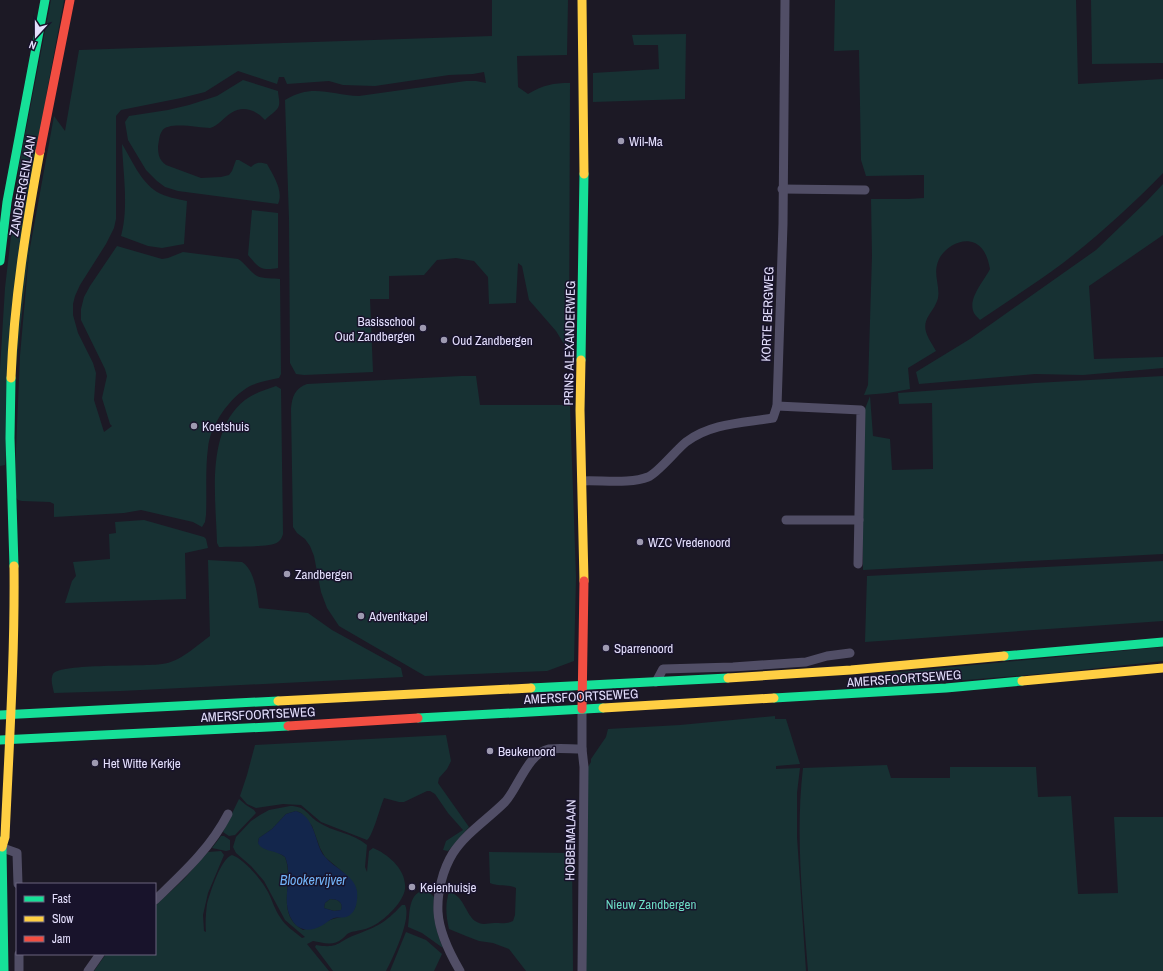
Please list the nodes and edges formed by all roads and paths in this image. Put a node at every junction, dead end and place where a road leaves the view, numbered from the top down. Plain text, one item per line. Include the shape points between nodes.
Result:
1 (45, 0) edge
2 (70, 0) edge
3 (582, 0) edge
4 (785, 0) edge
5 (782, 189) junction
6 (865, 190) dead end
7 (0, 261) edge
8 (777, 406) junction
9 (582, 481) junction
10 (0, 488) edge
11 (11, 488) junction
12 (786, 520) dead end
13 (859, 520) junction
14 (858, 564) dead end
15 (1163, 642) edge
16 (850, 653) dead end
17 (1163, 668) edge
18 (656, 682) junction
19 (582, 686) junction
20 (582, 709) junction
21 (10, 714) junction
22 (0, 715) edge
23 (4, 740) edge
24 (582, 749) junction
25 (228, 814) dead end
26 (1, 845) edge
27 (18, 883) edge
28 (156, 899) edge
29 (19, 955) edge
30 (99, 955) edge
31 (4, 971) edge
32 (19, 971) edge
33 (88, 971) edge
34 (460, 971) edge
35 (582, 971) edge

1 - 7 main road, ZANDBERGENLAAN via 7,202
2 - 11 main road, ZANDBERGENLAAN via 18,280 11,376
3 - 9 main road, PRINS ALEXANDERWEG
4 - 5 street, KORTE BERGWEG
5 - 6 street
5 - 8 street, KORTE BERGWEG
8 - 9 street via 773,418 714,427 698,435 650,477 634,480
8 - 13 street via 861,410
9 - 19 main road, PRINS ALEXANDERWEG
10 - 11 main road
11 - 21 main road, ZANDBERGENLAAN via 14,624
12 - 13 street
13 - 14 street
15 - 18 main road, AMERSFOORTSEWEG via 851,670
16 - 18 street, AMERSFOORTSEWEG via 806,662 663,669
17 - 20 main road, AMERSFOORTSEWEG via 946,688
18 - 19 main road, AMERSFOORTSEWEG
19 - 20 main road, PRINS ALEXANDERWEG
19 - 21 main road, AMERSFOORTSEWEG
20 - 23 main road, AMERSFOORTSEWEG via 251,729
20 - 24 street, HOBBEMALAAN
21 - 22 main road, AMERSFOORTSEWEG
21 - 23 main road, ZANDBERGENLAAN
23 - 26 main road, ZANDBERGENLAAN via 5,837
24 - 34 street via 547,749 537,755 506,800 453,853 440,887 438,912 451,955
24 - 35 street, HOBBEMALAAN
25 - 28 street via 206,848
26 - 27 street via 17,853
26 - 31 main road, ZANDBERGENLAAN
29 - 32 street
30 - 33 street

